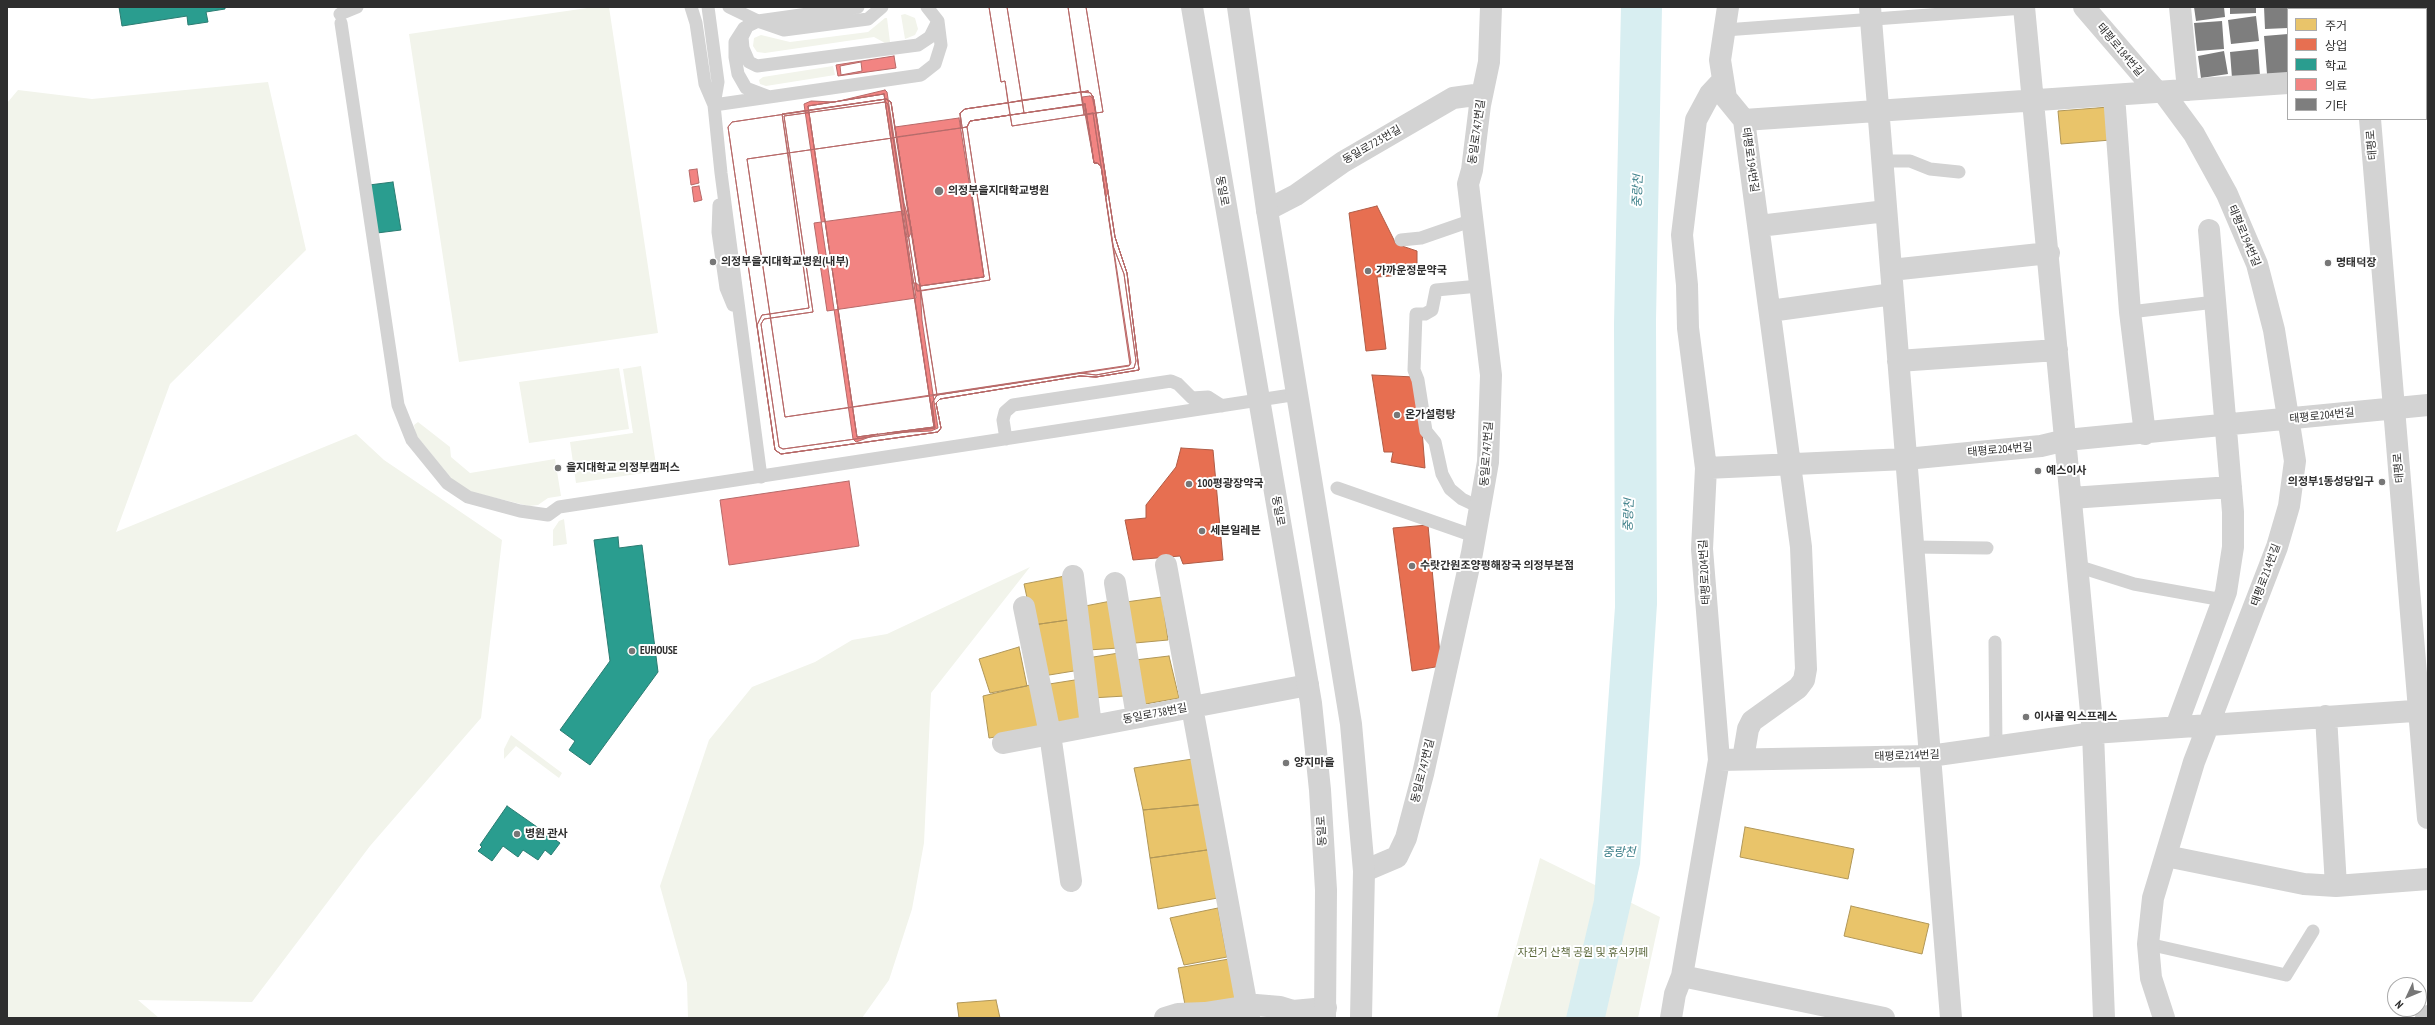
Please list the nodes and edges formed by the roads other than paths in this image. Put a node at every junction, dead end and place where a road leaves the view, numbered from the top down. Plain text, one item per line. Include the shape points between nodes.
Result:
1 (357, 7) edge
2 (691, 7) edge
3 (708, 7) edge
4 (729, 7) edge
5 (858, 7) edge
6 (882, 7) edge
7 (927, 7) edge
8 (1192, 7) edge
9 (1238, 7) edge
10 (1491, 7) edge
11 (1728, 7) edge
12 (2084, 7) edge
13 (2180, 7) edge
14 (2024, 8) edge
15 (1870, 13) edge
16 (938, 21) junction
17 (753, 23) junction
18 (1725, 30) junction
19 (1723, 80) junction
20 (2287, 83) edge
21 (2188, 90) junction
22 (2160, 92) junction
23 (1482, 94) junction
24 (2114, 95) junction
25 (773, 97) junction
26 (2034, 100) junction
27 (714, 105) junction
28 (1878, 111) junction
29 (1744, 120) junction
30 (2370, 120) edge
31 (1882, 161) junction
32 (1958, 172) dead end
33 (1267, 210) junction
34 (1886, 211) junction
35 (1473, 220) junction
36 (1759, 226) junction
37 (2209, 230) dead end
38 (1401, 240) dead end
39 (2049, 253) junction
40 (1891, 270) junction
41 (1479, 286) junction
42 (1893, 294) junction
43 (2215, 302) junction
44 (1770, 311) junction
45 (2130, 312) junction
46 (2058, 350) junction
47 (1898, 361) junction
48 (1298, 394) junction
49 (1259, 400) junction
50 (2428, 405) edge
51 (1222, 406) junction
52 (2394, 408) junction
53 (2289, 419) junction
54 (2226, 425) junction
55 (2145, 434) junction
56 (1006, 439) junction
57 (2066, 440) junction
58 (1906, 459) junction
59 (1791, 465) junction
60 (1706, 468) junction
61 (761, 477) junction
62 (2231, 486) junction
63 (1337, 488) dead end
64 (2071, 498) junction
65 (1482, 508) junction
66 (1474, 536) junction
67 (1913, 547) junction
68 (1988, 548) dead end
69 (1166, 565) dead end
70 (2077, 566) junction
71 (1072, 576) dead end
72 (1115, 583) dead end
73 (2222, 600) junction
74 (1024, 607) dead end
75 (1995, 642) dead end
76 (1308, 685) junction
77 (1193, 706) junction
78 (2423, 710) edge
79 (2326, 716) junction
80 (1137, 717) junction
81 (1092, 726) junction
82 (2209, 726) junction
83 (2176, 727) junction
84 (2093, 733) junction
85 (1050, 734) junction
86 (1003, 743) dead end
87 (1996, 748) junction
88 (1930, 756) junction
89 (1743, 759) junction
90 (1720, 760) junction
91 (2428, 818) edge
92 (2166, 856) junction
93 (1364, 871) junction
94 (2428, 879) edge
95 (1070, 881) dead end
96 (2336, 886) junction
97 (2313, 931) dead end
98 (2148, 944) junction
99 (1682, 976) junction
100 (1248, 1012) edge
101 (1325, 1013) edge
102 (1174, 1017) edge
103 (1361, 1018) edge
104 (1671, 1018) edge
105 (1884, 1018) edge
106 (1951, 1018) edge
107 (2104, 1018) edge
108 (2164, 1018) edge

1 - 61 lane via 340,19 398,405 412,440 440,476 457,492 468,497 545,515 559,507
2 - 27 lane via 696,23 705,84
3 - 27 lane via 718,82
4 - 17 lane
5 - 17 lane
6 - 17 lane via 868,19 784,30
7 - 16 lane
8 - 49 street, 동일로
9 - 33 street
10 - 23 street, 동일로747번길 via 1489,62
11 - 18 street
12 - 22 street, 태평로184번길
13 - 21 street
14 - 15 lane
14 - 26 street
15 - 18 lane
15 - 28 street
16 - 17 lane via 930,37 918,46 757,66 749,62 742,48 742,37
16 - 25 lane via 941,42 939,55 933,66 921,75
17 - 25 lane via 737,36 735,42 739,77 750,90
18 - 19 street via 1720,60
19 - 29 street via 1726,98
19 - 60 street via 1710,94 1696,120 1682,234 1688,328
20 - 21 street, 태평로194번길
21 - 22 street, 태평로194번길
22 - 24 street, 태평로194번길
22 - 53 street, 태평로194번길 via 2194,134 2227,194 2258,264 2274,330
23 - 33 street, 동일로723번길 via 1453,98 1343,162 1296,195
23 - 35 street, 동일로747번길 via 1468,184
24 - 26 street, 태평로194번길
24 - 45 street
25 - 27 lane
26 - 28 street, 태평로194번길
26 - 39 street
27 - 61 lane
28 - 29 street, 태평로194번길
28 - 31 street
29 - 36 street, 태평로194번길
30 - 52 street, 태평로
31 - 32 lane via 1910,161 1930,169
31 - 34 street
33 - 48 street
34 - 36 street
34 - 40 street
35 - 38 lane via 1420,238
35 - 41 street, 동일로747번길
36 - 44 street, 태평로194번길
37 - 43 street
39 - 40 street
39 - 46 street
40 - 42 street
41 - 65 street, 동일로747번길 via 1491,374 1488,462
41 - 65 lane via 1436,290 1432,310 1425,314 1416,314 1414,370 1426,431 1436,442 1445,479 1450,489 1462,499
42 - 44 street
42 - 47 street
43 - 45 lane
43 - 54 street
44 - 59 street, 태평로194번길
45 - 55 street
46 - 47 street
46 - 57 street
47 - 58 street
48 - 49 lane
48 - 93 street via 1351,724
49 - 51 lane
49 - 76 street, 동일로
50 - 52 street, 태평로204번길
51 - 56 lane
51 - 56 lane via 1208,397 1192,398 1178,384 1171,381 1013,406 1005,412 1003,420
52 - 53 street, 태평로204번길
52 - 78 street, 태평로
53 - 54 street, 태평로204번길
53 - 82 street, 태평로214번길 via 2295,461 2289,506 2262,588
54 - 55 street, 태평로204번길
54 - 62 street
55 - 57 street, 태평로204번길
56 - 61 lane
57 - 58 street, 태평로204번길 via 2041,446
57 - 64 street
58 - 59 street, 태평로204번길
58 - 67 street
59 - 60 street, 태평로204번길
59 - 89 street via 1801,547 1806,669 1804,680 1798,688 1752,721 1748,729
60 - 90 street, 태평로204번길 via 1702,549
62 - 64 street
62 - 73 street via 2233,547 2226,592
63 - 66 lane
64 - 70 street
65 - 66 street, 동일로747번길
66 - 93 street, 동일로747번길 via 1423,774 1406,838 1397,857
67 - 68 lane
67 - 88 street
69 - 77 street
70 - 73 lane via 2134,584
70 - 84 street
71 - 81 street
72 - 80 street
73 - 83 street
74 - 85 street
75 - 87 lane
76 - 77 street, 동일로738번길
76 - 101 street, 동일로 via 1320,790 1326,890
77 - 80 street, 동일로738번길
77 - 100 street
78 - 79 street, 태평로214번길
78 - 91 street, 태평로
79 - 82 street, 태평로214번길
79 - 96 street
80 - 81 street, 동일로738번길
81 - 85 street, 동일로738번길
82 - 83 street, 태평로214번길
82 - 92 street, 태평로214번길 via 2194,762
83 - 84 street, 태평로214번길
84 - 87 street, 태평로214번길
84 - 107 street
85 - 86 street, 동일로738번길
85 - 95 street
87 - 88 street, 태평로214번길
88 - 89 street, 태평로214번길
88 - 106 street
89 - 90 street, 태평로214번길
90 - 99 street, 태평로204번길
92 - 96 street via 2304,884
92 - 98 street, 태평로214번길 via 2153,898
93 - 103 street
94 - 96 street
97 - 98 lane via 2286,975
98 - 108 street, 태평로214번길 via 2151,978
99 - 104 street, 태평로204번길 via 1675,994
99 - 105 street
100 - 101 street via 1280,1007 1293,1011
100 - 102 street

